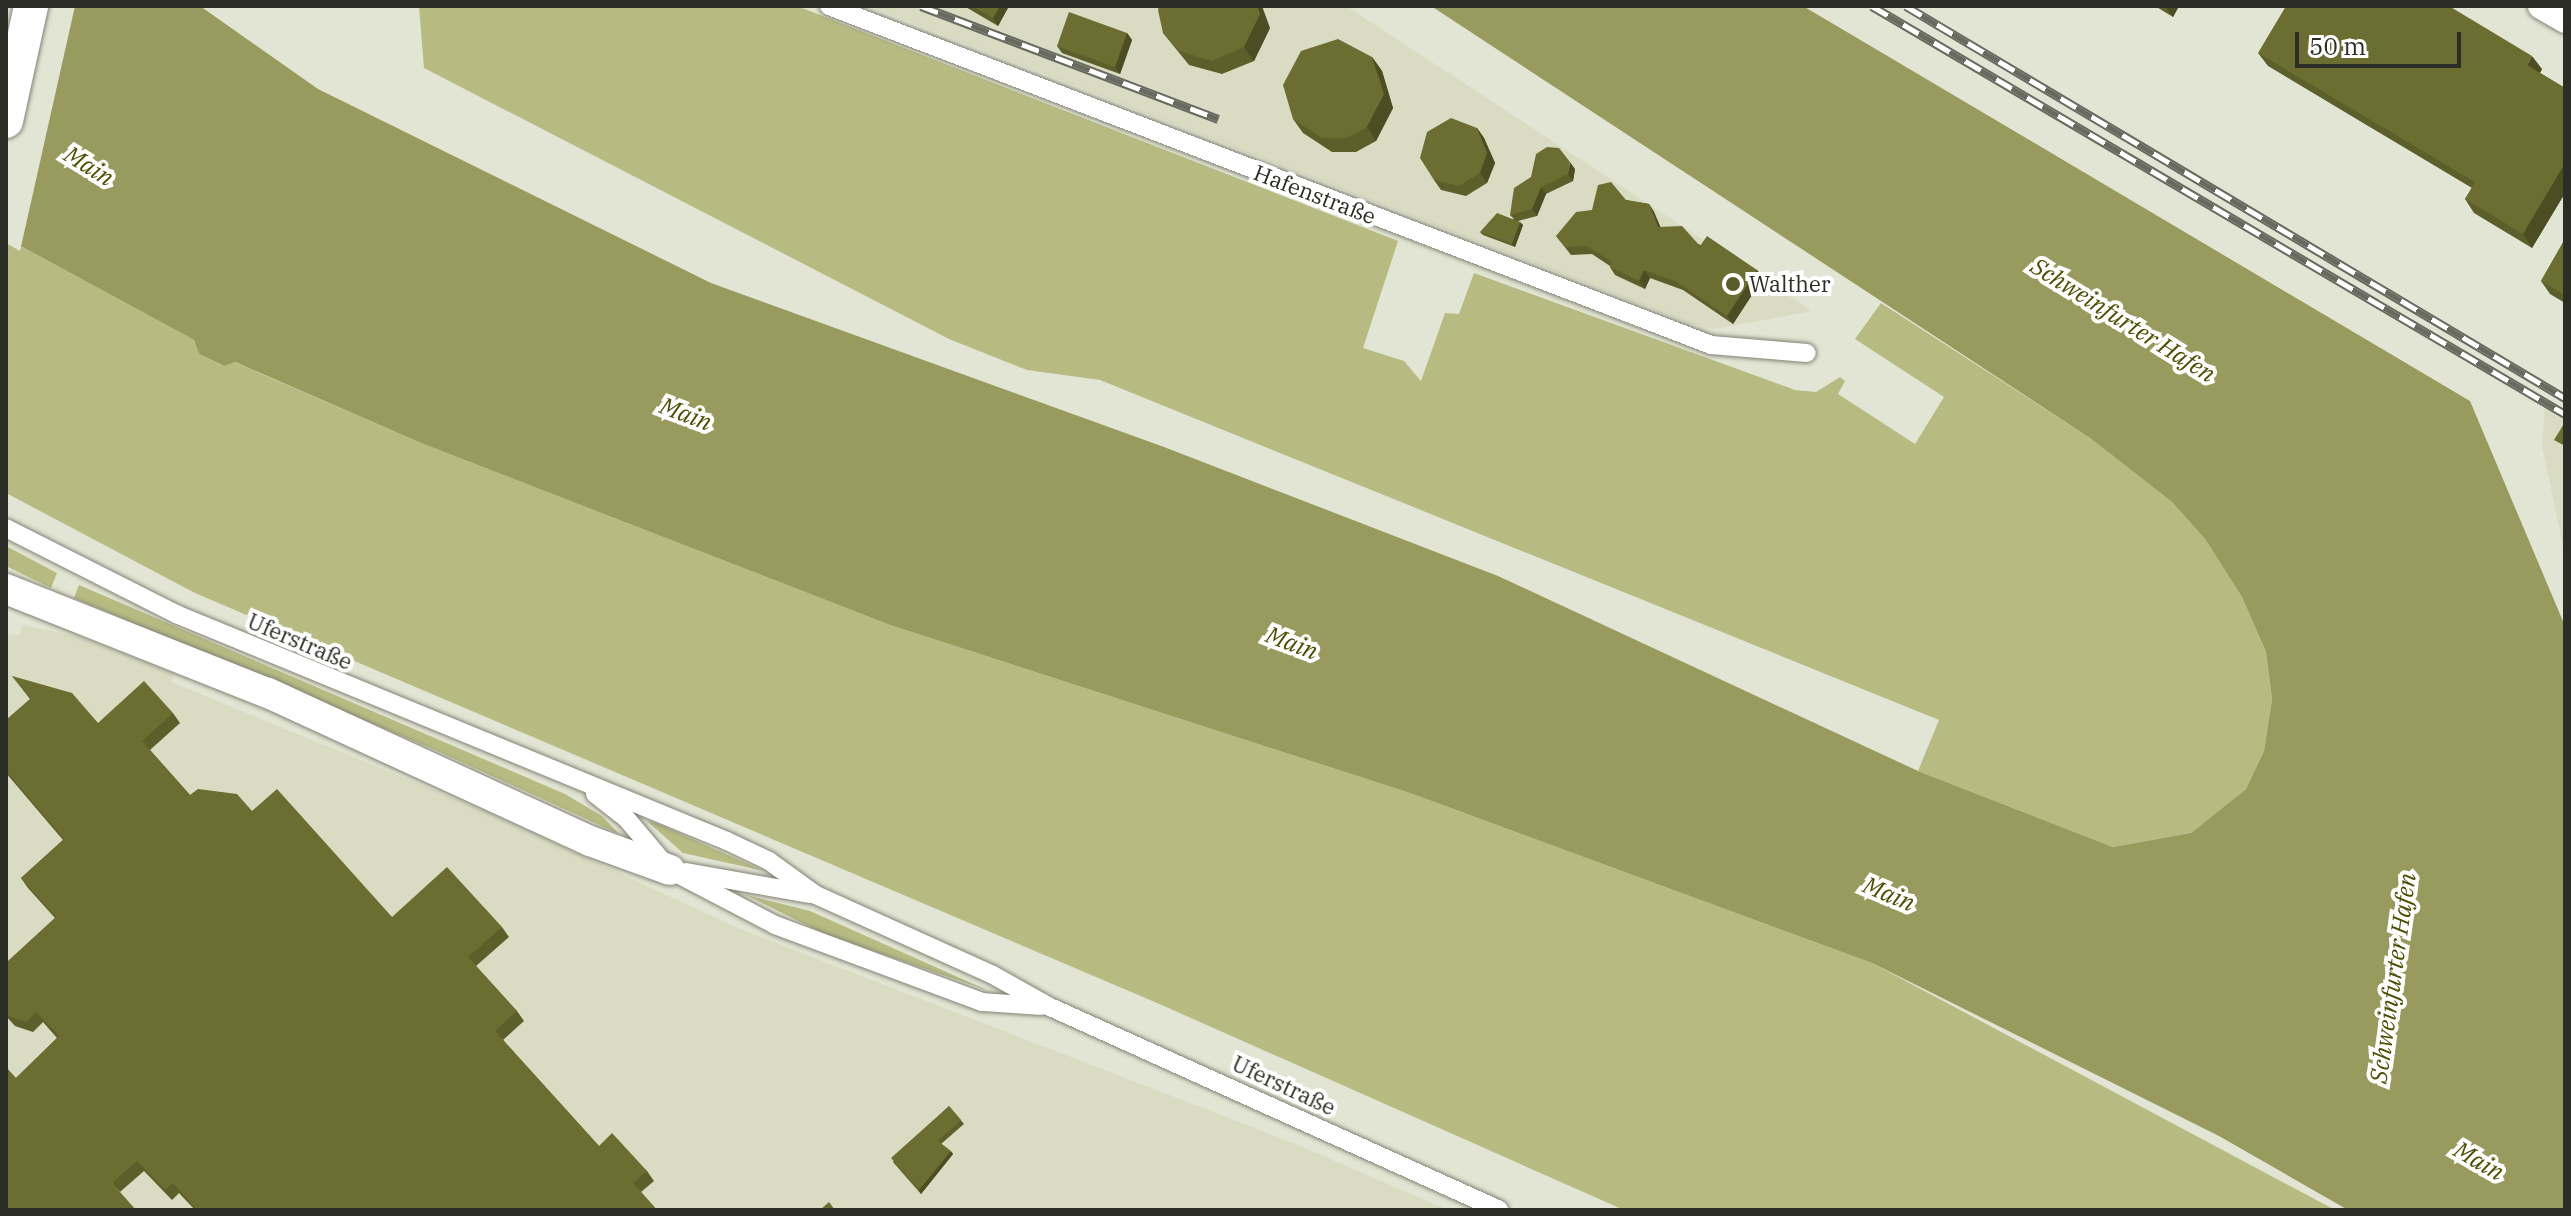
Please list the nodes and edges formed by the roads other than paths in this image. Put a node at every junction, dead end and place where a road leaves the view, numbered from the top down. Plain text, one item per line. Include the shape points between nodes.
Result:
1 (31, 6) edge
2 (829, 6) edge
3 (2541, 6) edge
4 (2565, 20) edge
5 (6, 121) edge
6 (1807, 353) dead end
7 (6, 528) edge
8 (6, 589) edge
9 (6, 608) edge
10 (53, 611) junction
11 (582, 784) junction
12 (670, 870) junction
13 (816, 895) junction
14 (1048, 1006) junction
15 (1499, 1210) edge

1 - 5 highway
2 - 6 street, Hafenstraße via 1711,345
3 - 4 street
7 - 11 street, Uferstraße via 176,614
8 - 10 main road
9 - 10 main road
10 - 12 main road via 268,693 590,841
11 - 12 street, Uferstraße via 626,818
11 - 13 street, Uferstraße via 741,848
12 - 13 street, Uferstraße
12 - 14 street, Uferstraße via 775,925 982,1002
13 - 14 street, Uferstraße via 993,975
14 - 15 street, Uferstraße

